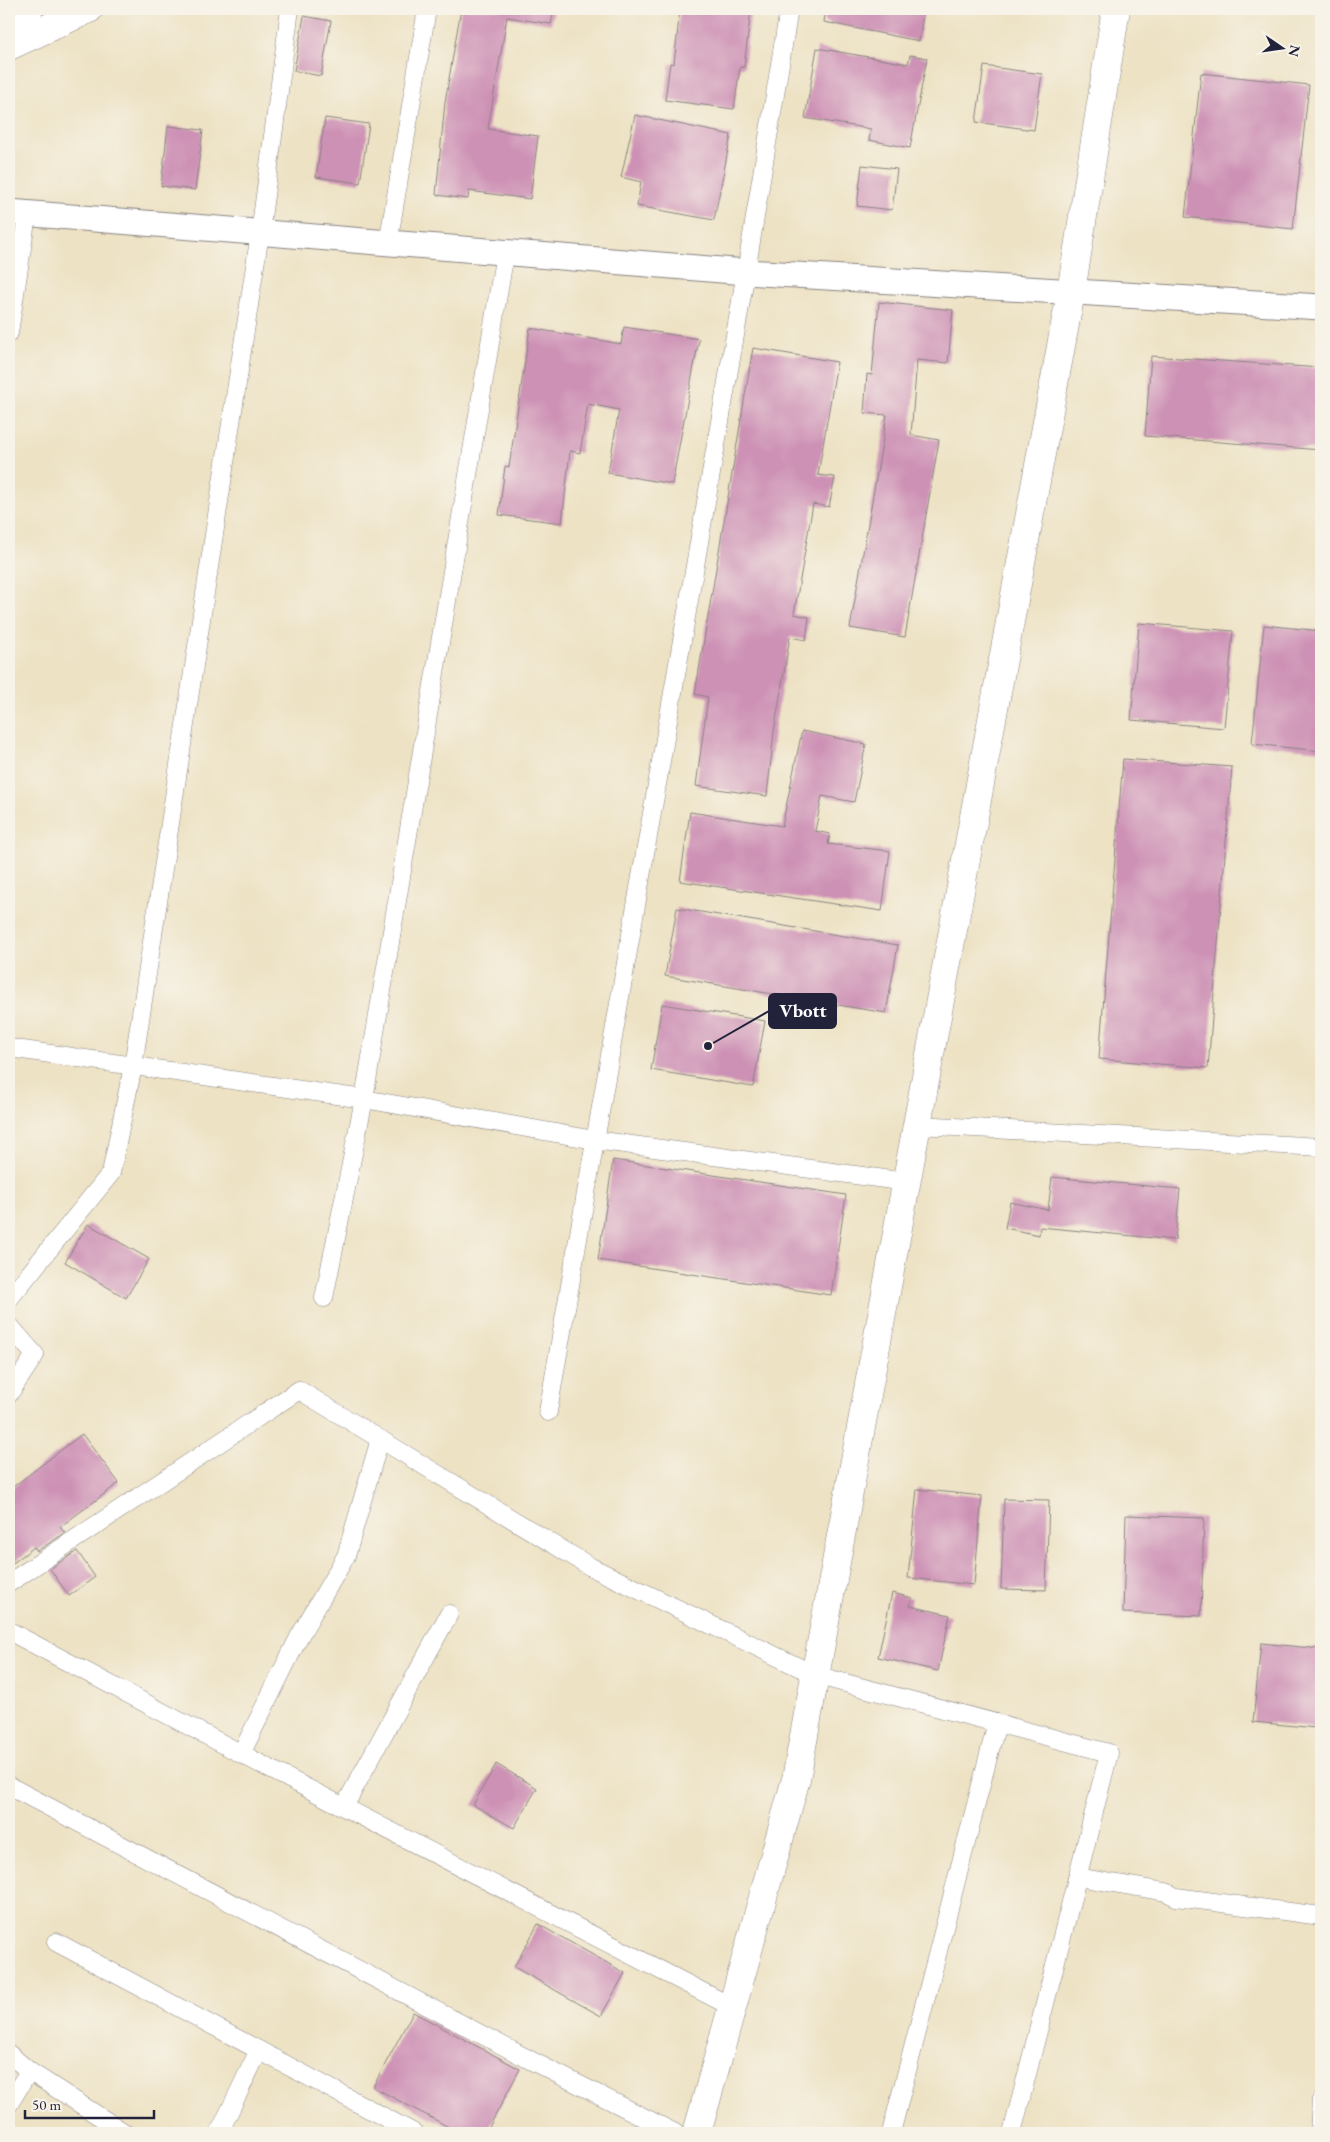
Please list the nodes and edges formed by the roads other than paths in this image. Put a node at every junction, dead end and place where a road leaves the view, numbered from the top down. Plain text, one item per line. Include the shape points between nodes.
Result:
1 (29, 9) edge
2 (89, 9) edge
3 (290, 9) edge
4 (427, 9) edge
5 (789, 9) edge
6 (1116, 9) edge
7 (9, 19) edge
8 (9, 46) edge
9 (18, 213) edge
10 (260, 234) junction
11 (388, 244) junction
12 (505, 253) junction
13 (746, 272) junction
14 (1071, 292) junction
15 (1321, 307) edge
16 (9, 333) edge
17 (9, 1048) edge
18 (133, 1066) junction
19 (364, 1099) junction
20 (918, 1125) junction
21 (595, 1140) junction
22 (1321, 1147) edge
23 (907, 1182) junction
24 (324, 1298) dead end
25 (9, 1300) edge
26 (9, 1325) edge
27 (9, 1394) edge
28 (548, 1412) dead end
29 (380, 1439) junction
30 (9, 1583) edge
31 (449, 1614) dead end
32 (9, 1631) edge
33 (815, 1675) junction
34 (997, 1723) junction
35 (241, 1754) junction
36 (9, 1786) edge
37 (344, 1807) junction
38 (1077, 1877) junction
39 (1321, 1916) edge
40 (56, 1942) dead end
41 (732, 2007) junction
42 (258, 2050) junction
43 (9, 2054) edge
44 (29, 2071) junction
45 (1321, 2100) edge
46 (9, 2104) edge
47 (124, 2133) edge
48 (219, 2133) edge
49 (414, 2133) edge
50 (675, 2133) edge
51 (697, 2133) edge
52 (891, 2133) edge
53 (1012, 2133) edge
54 (1318, 2133) edge

1 - 7 main road
2 - 8 main road
3 - 10 street
4 - 11 street
5 - 13 street
6 - 14 main road
9 - 10 street
9 - 16 street
10 - 11 street
10 - 18 street
11 - 12 street
12 - 13 street
12 - 19 street
13 - 14 street
13 - 21 street
14 - 15 street
14 - 20 main road
17 - 18 street
18 - 19 street
18 - 25 street via 111,1173
19 - 21 street
19 - 24 street
20 - 22 street
20 - 23 main road
21 - 23 street
21 - 28 street
23 - 33 main road
26 - 27 street via 35,1355
29 - 30 street via 299,1390
29 - 33 street via 591,1567
29 - 35 street via 346,1556 300,1637
31 - 37 street
32 - 35 street
33 - 34 street
33 - 41 main road via 796,1778
34 - 38 street via 1109,1753
34 - 52 street
35 - 37 street
36 - 50 street
37 - 41 street
38 - 39 street via 1166,1892 1176,1897
38 - 53 street
40 - 42 street
41 - 51 main road
42 - 48 street
42 - 49 street
43 - 44 street
44 - 46 street
44 - 47 street
45 - 54 street

